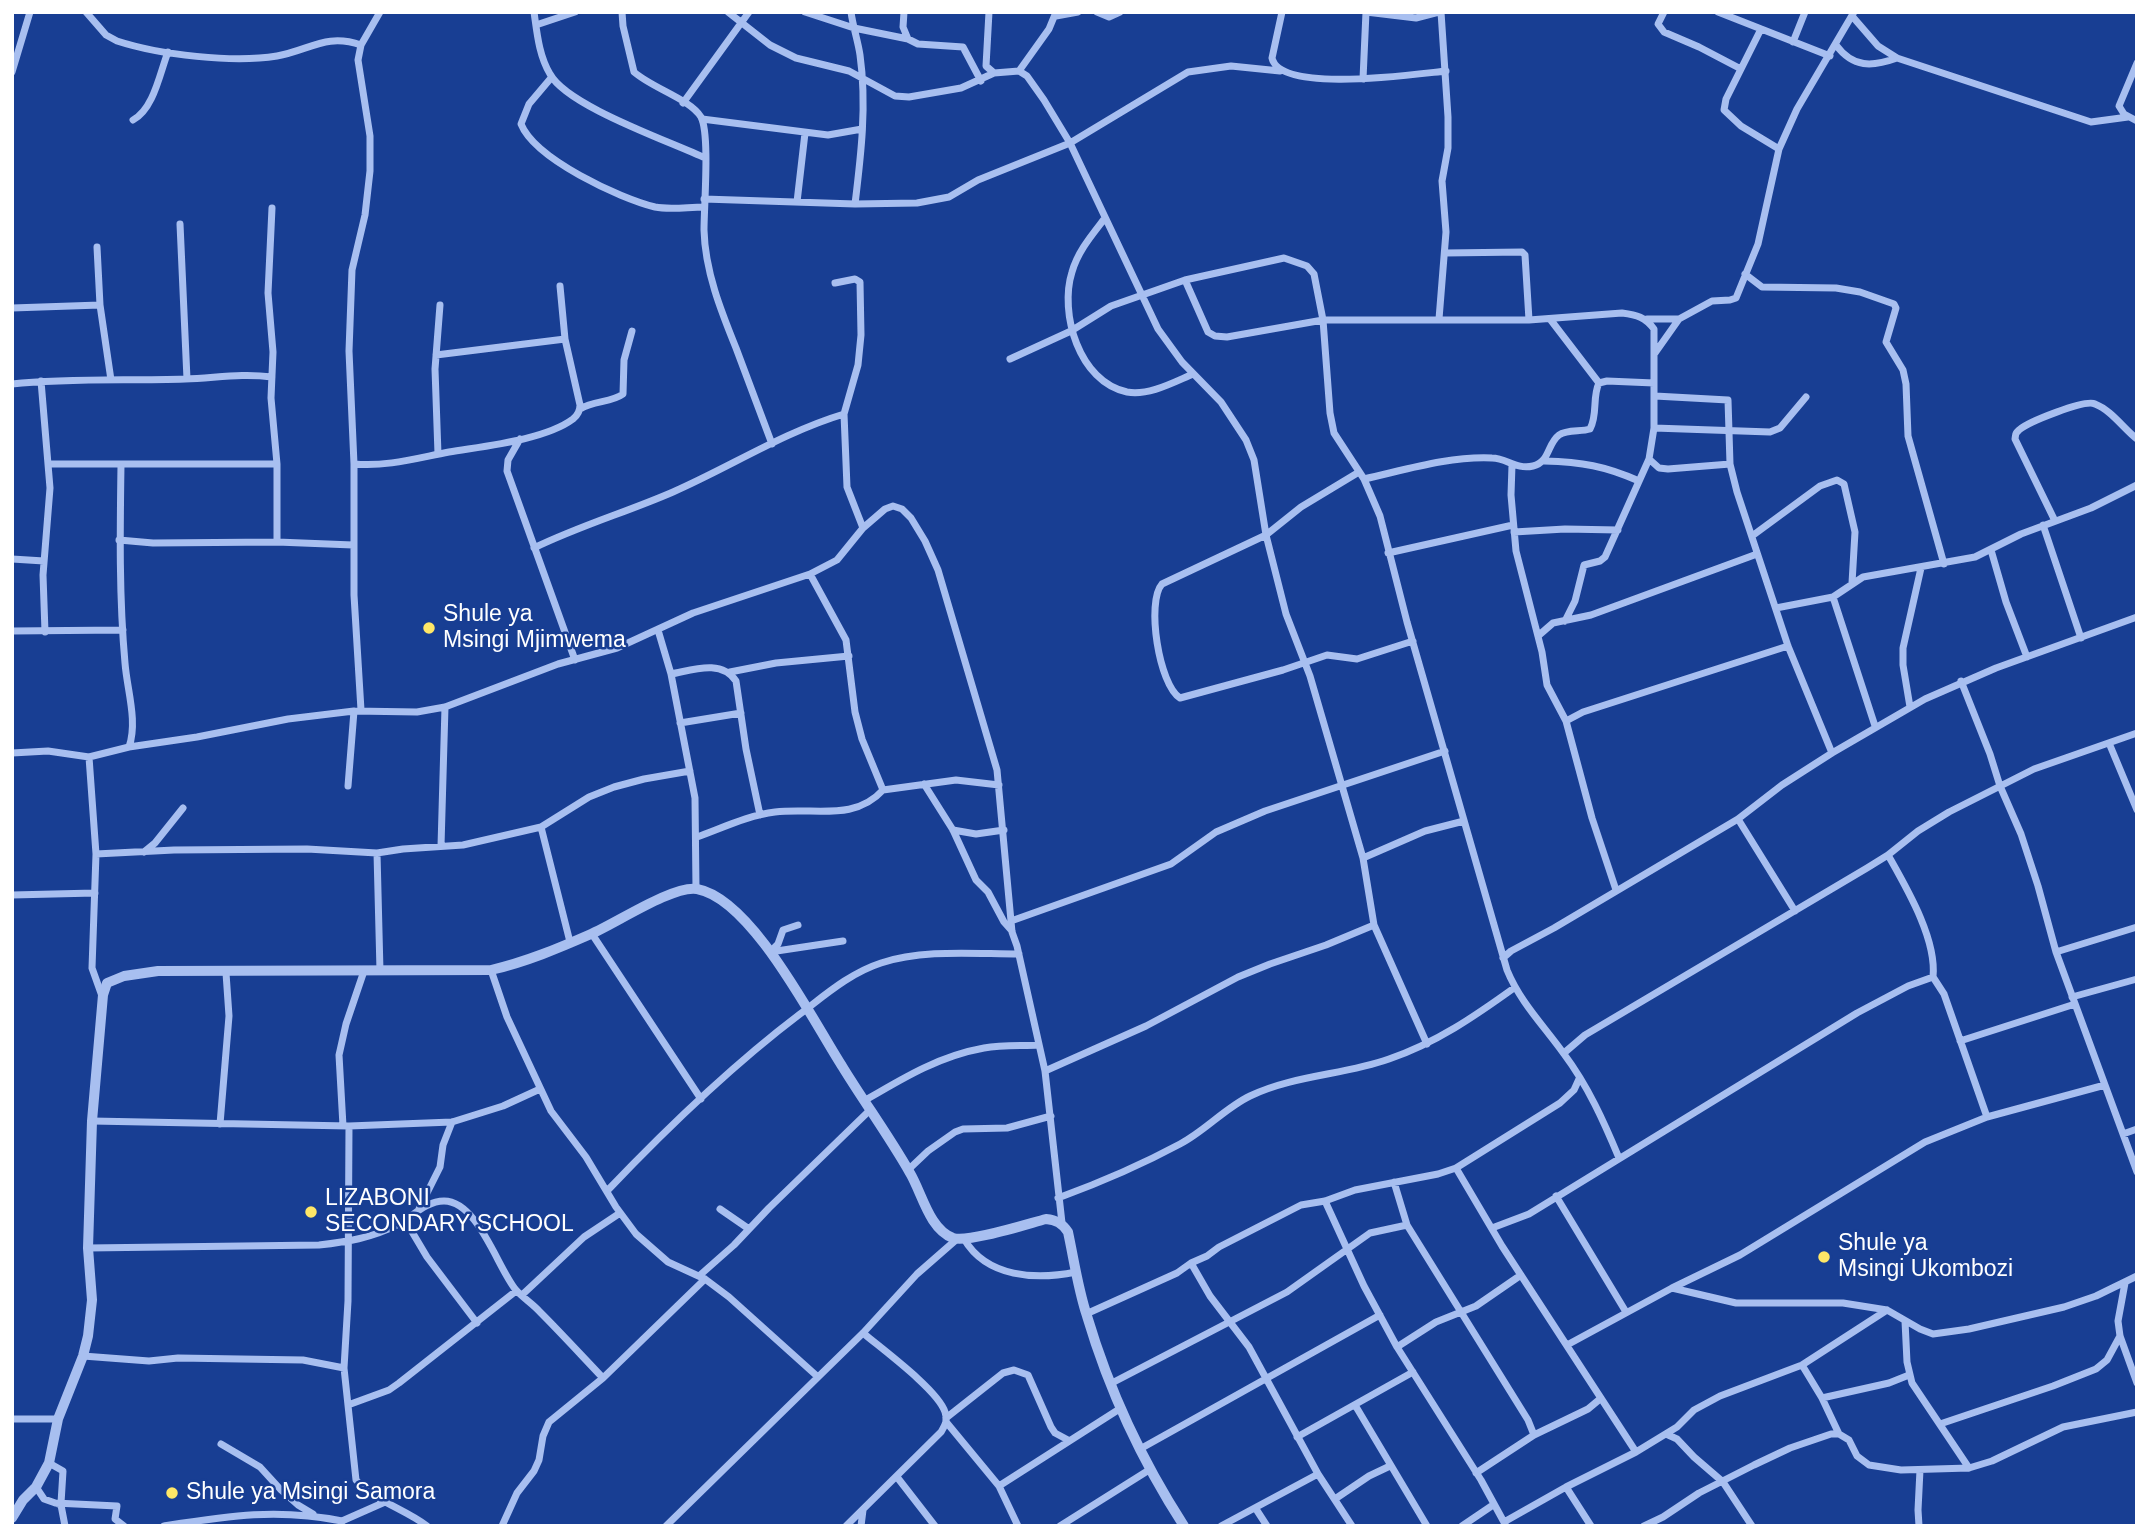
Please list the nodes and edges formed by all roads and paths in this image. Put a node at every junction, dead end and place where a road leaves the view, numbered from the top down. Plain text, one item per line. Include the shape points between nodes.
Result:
1 (30, 12) edge
2 (86, 12) edge
3 (380, 12) edge
4 (534, 12) edge
5 (575, 12) edge
6 (728, 12) edge
7 (750, 12) edge
8 (805, 12) edge
9 (851, 12) edge
10 (904, 12) edge
11 (989, 12) edge
12 (1077, 12) edge
13 (1097, 12) edge
14 (1120, 12) edge
15 (1282, 12) edge
16 (1366, 12) edge
17 (1440, 12) edge
18 (1717, 12) edge
19 (1805, 12) edge
20 (621, 13) edge
21 (1056, 14) edge
22 (1659, 14) edge
23 (1728, 14) edge
24 (1853, 14) edge
25 (741, 23) junction
26 (536, 25) junction
27 (854, 28) junction
28 (1761, 29) junction
29 (908, 39) junction
30 (1793, 42) junction
31 (361, 45) junction
32 (1836, 45) junction
33 (15, 51) edge
34 (168, 52) junction
35 (1830, 56) junction
36 (1897, 58) junction
37 (2137, 63) edge
38 (1741, 69) junction
39 (1019, 71) junction
40 (1280, 71) junction
41 (1446, 71) junction
42 (12, 72) edge
43 (994, 73) junction
44 (862, 77) junction
45 (551, 78) junction
46 (1363, 79) junction
47 (981, 80) junction
48 (683, 103) junction
49 (2119, 106) junction
50 (2128, 117) junction
51 (702, 119) junction
52 (133, 120) dead end
53 (2108, 121) junction
54 (2137, 121) edge
55 (862, 129) junction
56 (805, 133) junction
57 (1070, 143) junction
58 (1779, 149) junction
59 (705, 158) junction
60 (797, 202) junction
61 (704, 203) junction
62 (855, 204) junction
63 (272, 208) dead end
64 (1105, 218) junction
65 (180, 224) dead end
66 (97, 247) dead end
67 (1445, 253) junction
68 (1745, 274) junction
69 (1185, 280) junction
70 (835, 283) dead end
71 (560, 286) dead end
72 (1142, 293) junction
73 (100, 305) junction
74 (440, 305) dead end
75 (12, 308) edge
76 (1439, 319) junction
77 (1550, 319) junction
78 (1647, 319) junction
79 (1679, 319) junction
80 (1323, 320) junction
81 (1528, 320) junction
82 (632, 331) dead end
83 (1072, 331) junction
84 (565, 340) junction
85 (1654, 354) junction
86 (436, 355) junction
87 (1010, 359) dead end
88 (1194, 374) junction
89 (272, 377) junction
90 (187, 379) junction
91 (111, 380) junction
92 (41, 381) junction
93 (1600, 383) junction
94 (1654, 383) junction
95 (12, 384) edge
96 (1654, 396) junction
97 (1806, 397) dead end
98 (580, 409) junction
99 (844, 414) junction
100 (1654, 428) junction
101 (1728, 431) junction
102 (520, 439) junction
103 (2137, 439) edge
104 (772, 444) junction
105 (438, 454) junction
106 (1648, 459) junction
107 (1544, 461) junction
108 (49, 464) junction
109 (277, 464) junction
110 (354, 464) junction
111 (1730, 464) junction
112 (121, 465) junction
113 (1512, 466) junction
114 (1362, 475) junction
115 (1639, 481) junction
116 (2137, 485) edge
117 (2054, 522) junction
118 (2043, 525) junction
119 (863, 528) junction
120 (1514, 529) junction
121 (1618, 530) junction
122 (1266, 535) junction
123 (1752, 536) junction
124 (119, 540) junction
125 (277, 542) junction
126 (353, 545) junction
127 (534, 548) junction
128 (1991, 550) junction
129 (1388, 553) junction
130 (1758, 554) junction
131 (12, 559) edge
132 (44, 561) junction
133 (1944, 564) junction
134 (1921, 568) junction
135 (810, 574) junction
136 (1852, 583) junction
137 (1833, 597) junction
138 (1776, 608) junction
139 (2137, 617) edge
140 (1565, 621) junction
141 (123, 630) junction
142 (658, 630) junction
143 (12, 631) edge
144 (45, 632) junction
145 (1538, 636) junction
146 (2081, 638) junction
147 (1413, 641) junction
148 (1788, 646) junction
149 (849, 656) junction
150 (2027, 657) junction
151 (575, 660) junction
152 (1303, 662) junction
153 (730, 672) junction
154 (671, 674) junction
155 (1961, 681) junction
156 (445, 707) junction
157 (1910, 707) junction
158 (357, 710) junction
159 (741, 713) junction
160 (1566, 722) junction
161 (680, 723) junction
162 (1875, 726) junction
163 (2137, 733) edge
164 (2109, 743) junction
165 (129, 747) junction
166 (1445, 751) junction
167 (12, 753) edge
168 (1832, 753) junction
169 (89, 757) junction
170 (690, 771) junction
171 (924, 784) junction
172 (1343, 784) junction
173 (999, 785) junction
174 (348, 786) dead end
175 (2000, 786) junction
176 (883, 790) junction
177 (183, 808) dead end
178 (2137, 810) edge
179 (760, 816) junction
180 (1738, 819) junction
181 (1464, 821) junction
182 (541, 827) junction
183 (953, 830) junction
184 (1004, 830) junction
185 (697, 836) junction
186 (441, 846) junction
187 (144, 852) junction
188 (377, 853) junction
189 (96, 854) junction
190 (1888, 855) junction
191 (1363, 858) junction
192 (696, 889) junction
193 (1616, 890) junction
194 (95, 893) junction
195 (12, 895) edge
196 (1795, 911) junction
197 (1011, 921) junction
198 (798, 925) dead end
199 (1374, 925) junction
200 (2137, 927) edge
201 (1012, 932) junction
202 (592, 934) junction
203 (843, 940) dead end
204 (570, 942) junction
205 (770, 951) junction
206 (2056, 952) junction
207 (1019, 954) junction
208 (1503, 958) junction
209 (491, 970) junction
210 (364, 971) junction
211 (380, 971) junction
212 (226, 973) junction
213 (1933, 977) junction
214 (2137, 979) edge
215 (1514, 988) junction
216 (103, 997) junction
217 (2074, 1000) junction
218 (806, 1009) junction
219 (1960, 1041) junction
220 (1427, 1044) junction
221 (1039, 1045) junction
222 (1564, 1053) junction
223 (1045, 1071) junction
224 (1579, 1079) junction
225 (2105, 1085) junction
226 (540, 1089) junction
227 (701, 1099) junction
228 (867, 1106) junction
229 (1051, 1116) junction
230 (1987, 1117) junction
231 (92, 1121) junction
232 (452, 1122) junction
233 (220, 1124) junction
234 (346, 1126) junction
235 (2137, 1129) edge
236 (2123, 1134) junction
237 (1619, 1158) junction
238 (1456, 1168) junction
239 (908, 1170) junction
240 (2137, 1172) edge
241 (1394, 1182) junction
242 (607, 1191) junction
243 (1556, 1196) junction
244 (1058, 1198) junction
245 (1325, 1201) junction
246 (720, 1209) dead end
247 (418, 1210) junction
248 (621, 1213) junction
249 (405, 1220) junction
250 (1062, 1223) junction
251 (1407, 1225) junction
252 (1492, 1228) junction
253 (749, 1229) junction
254 (960, 1239) junction
255 (349, 1241) junction
256 (88, 1248) junction
257 (1347, 1251) junction
258 (1191, 1262) junction
259 (1076, 1272) junction
260 (1521, 1275) junction
261 (2137, 1276) edge
262 (702, 1278) junction
263 (2125, 1283) junction
264 (1672, 1288) junction
265 (519, 1293) junction
266 (1461, 1310) junction
267 (1887, 1310) junction
268 (1626, 1312) junction
269 (1086, 1314) junction
270 (1380, 1315) junction
271 (1905, 1321) junction
272 (477, 1323) junction
273 (1228, 1323) junction
274 (863, 1333) junction
275 (2120, 1336) junction
276 (1567, 1345) junction
277 (1397, 1347) junction
278 (83, 1356) junction
279 (1802, 1365) junction
280 (344, 1368) junction
281 (1413, 1373) junction
282 (1909, 1375) junction
283 (818, 1377) junction
284 (603, 1378) junction
285 (1267, 1378) junction
286 (2137, 1383) edge
287 (1110, 1384) junction
288 (1822, 1398) junction
289 (1600, 1399) junction
290 (348, 1405) junction
291 (1355, 1405) junction
292 (1121, 1408) junction
293 (2137, 1412) edge
294 (12, 1419) edge
295 (58, 1419) junction
296 (947, 1421) junction
297 (1940, 1424) junction
298 (1666, 1434) junction
299 (1839, 1434) junction
300 (1534, 1435) junction
301 (1297, 1437) junction
302 (1068, 1440) junction
303 (221, 1444) dead end
304 (1140, 1449) junction
305 (1636, 1452) junction
306 (49, 1464) junction
307 (1390, 1466) junction
308 (1969, 1468) junction
309 (1149, 1470) junction
310 (1920, 1470) junction
311 (1476, 1473) junction
312 (1318, 1474) junction
313 (897, 1477) junction
314 (1723, 1482) junction
315 (999, 1486) junction
316 (1566, 1487) junction
317 (36, 1488) junction
318 (1335, 1499) junction
319 (385, 1502) junction
320 (58, 1503) junction
321 (1493, 1505) junction
322 (1255, 1509) junction
323 (863, 1510) junction
324 (316, 1516) junction
325 (12, 1518) edge
326 (341, 1524) edge
327 (1505, 1524) edge
328 (1183, 1525) edge
329 (65, 1526) edge
330 (124, 1526) edge
331 (164, 1526) edge
332 (427, 1526) edge
333 (502, 1526) edge
334 (666, 1526) edge
335 (846, 1526) edge
336 (861, 1526) edge
337 (935, 1526) edge
338 (1018, 1526) edge
339 (1060, 1526) edge
340 (1221, 1526) edge
341 (1267, 1526) edge
342 (1352, 1526) edge
343 (1427, 1526) edge
344 (1462, 1526) edge
345 (1591, 1526) edge
346 (1644, 1526) edge
347 (1752, 1526) edge
348 (1919, 1526) edge

1 - 33 street
2 - 34 street via 117,41
3 - 31 street
4 - 26 street
5 - 26 street
6 - 25 street
7 - 25 street
8 - 27 street
9 - 27 street
10 - 29 street
11 - 43 street via 985,60
12 - 21 street
13 - 14 street via 1109,17
15 - 40 street via 1272,58
16 - 17 street via 1416,18
16 - 46 street
17 - 41 street
18 - 23 street
19 - 30 street
20 - 48 street via 634,72
21 - 39 street
22 - 38 street via 1658,24 1664,32
23 - 28 street
24 - 32 street
24 - 36 street via 1878,46
25 - 44 street via 796,58
25 - 48 street
26 - 45 street
27 - 29 street
27 - 44 street
28 - 30 street
28 - 38 street
29 - 47 street via 918,44 963,47
30 - 35 street
31 - 34 street via 337,39 278,55 244,57
31 - 110 street via 358,60 370,136 370,171 350,296
32 - 35 street
32 - 36 street via 1864,65
33 - 42 street
34 - 52 street via 146,107
35 - 58 street
36 - 53 street via 2091,122
37 - 49 street
38 - 58 street via 1724,110
39 - 43 street
39 - 57 street via 1044,100
40 - 46 street via 1316,79
40 - 57 street via 1231,66 1188,72
41 - 46 street
41 - 67 street
43 - 47 street
44 - 47 street via 895,96 909,97
44 - 55 street
45 - 59 street via 580,101 624,124
45 - 61 street via 529,104 521,124 541,151 598,184 654,207
48 - 51 street
49 - 50 street
49 - 53 street
50 - 53 street
50 - 54 street
51 - 56 street
51 - 59 street
55 - 56 street via 828,135
55 - 62 street
56 - 60 street
57 - 62 street via 978,180 949,197 917,203
57 - 64 street
58 - 68 street via 1758,244
59 - 61 street
60 - 61 street
60 - 62 street
61 - 104 street via 710,274
63 - 89 street via 268,272
64 - 72 street
64 - 83 street via 1082,248 1072,272 1067,295
65 - 90 street
66 - 73 street
67 - 76 street
67 - 81 street via 1522,252
68 - 79 street via 1736,298 1712,300
68 - 133 street via 1762,287 1836,288 1894,304 1886,342 1903,370 1908,436
69 - 72 street
69 - 80 street via 1208,331 1215,336
69 - 80 street via 1264,261 1298,261 1314,274
70 - 99 street via 855,279 860,282 861,294 858,365
71 - 84 street
72 - 83 street
72 - 88 street via 1158,329
73 - 75 street
73 - 91 street
74 - 86 street
76 - 80 street
76 - 81 street
77 - 78 street via 1622,313
77 - 81 street
77 - 93 street
78 - 79 street
78 - 85 street via 1654,329
79 - 85 street
80 - 114 street via 1332,425
82 - 98 street via 624,360 623,394
83 - 87 street
83 - 88 street via 1088,364 1102,379 1127,392 1142,392
84 - 86 street
84 - 98 street
85 - 94 street
86 - 105 street
88 - 122 street via 1221,402 1246,440 1254,460
89 - 90 street via 233,374
89 - 109 street
90 - 91 street
91 - 92 street
92 - 95 street
92 - 108 street
93 - 94 street
93 - 107 street via 1590,429 1562,433
94 - 96 street
96 - 100 street
96 - 101 street via 1726,398
97 - 101 street via 1780,428
98 - 102 street via 564,424
99 - 104 street
99 - 119 street via 847,487
100 - 101 street
100 - 106 street
101 - 111 street
102 - 105 street
102 - 127 street via 507,471
103 - 117 street via 2091,402 2016,433
104 - 127 street via 672,493
105 - 110 street via 390,464
106 - 111 street via 1668,469
106 - 115 street
107 - 113 street via 1529,467
107 - 115 street via 1577,461
108 - 112 street
108 - 132 street
109 - 112 street
109 - 125 street
110 - 126 street
111 - 123 street
112 - 124 street
113 - 114 street via 1493,457
113 - 120 street
114 - 122 street via 1301,507
114 - 129 street via 1380,516
115 - 121 street
116 - 117 street
117 - 118 street
118 - 128 street
118 - 146 street
119 - 135 street via 837,560
119 - 173 street via 893,506 911,518 925,541 938,570
120 - 121 street
120 - 129 street
120 - 145 street
121 - 140 street via 1605,557 1581,569 1579,589
122 - 152 street
122 - 152 street via 1156,590 1154,621 1165,676 1180,698
123 - 130 street
123 - 136 street via 1820,486 1837,480 1844,484 1856,532
124 - 125 street
124 - 141 street
125 - 126 street
126 - 158 street
127 - 151 street
128 - 133 street
128 - 150 street
129 - 147 street
130 - 138 street
130 - 140 street
131 - 132 street
132 - 144 street
133 - 134 street
134 - 136 street via 1875,574
134 - 157 street via 1903,648
135 - 142 street via 693,613
135 - 149 street via 842,630
136 - 137 street
137 - 138 street
137 - 162 street
138 - 148 street
139 - 146 street
140 - 145 street via 1553,623
141 - 144 street
141 - 165 street via 133,730
142 - 151 street
142 - 154 street
143 - 144 street
145 - 160 street via 1547,685
146 - 150 street
147 - 152 street via 1357,659 1327,655
147 - 166 street
148 - 160 street via 1583,712
148 - 168 street
149 - 153 street
149 - 176 street via 855,712
150 - 155 street
151 - 156 street
152 - 172 street
153 - 154 street via 713,668
153 - 159 street
154 - 161 street
155 - 157 street
155 - 175 street
156 - 158 street via 417,712
156 - 186 street
157 - 162 street
158 - 165 street
158 - 174 street
159 - 161 street
159 - 179 street
160 - 193 street
161 - 170 street
162 - 168 street
163 - 164 street
164 - 175 street
164 - 178 street
165 - 169 street
166 - 172 street
166 - 181 street
167 - 169 street via 48,751
168 - 180 street
169 - 189 street
170 - 182 street via 614,787
170 - 185 street
171 - 173 street via 956,780
171 - 176 street
171 - 183 street
172 - 191 street
172 - 197 street via 1229,825 1152,872
173 - 184 street
175 - 190 street via 1918,831
175 - 206 street via 2021,834
176 - 179 street via 854,810
177 - 187 street
179 - 185 street
180 - 193 street
180 - 196 street
181 - 191 street via 1425,831
181 - 208 street
182 - 186 street via 492,840
182 - 204 street
183 - 184 street via 976,834
183 - 201 street via 979,884
184 - 197 street
185 - 192 street
186 - 188 street
187 - 188 street via 307,849
187 - 189 street
188 - 211 street
189 - 194 street
190 - 196 street
190 - 213 street via 1923,926
191 - 199 street
192 - 202 street via 658,900
192 - 205 street via 727,903
193 - 208 street
194 - 195 street
194 - 216 street via 92,968
196 - 222 street via 1585,1035
197 - 201 street
198 - 205 street via 783,930
199 - 220 street
199 - 223 street via 1238,977 1146,1026
200 - 206 street
201 - 207 street
202 - 204 street
202 - 227 street
203 - 205 street
204 - 209 street
205 - 218 street
206 - 217 street
207 - 218 street via 923,956 883,962 835,987
207 - 221 street
208 - 215 street
209 - 211 street
209 - 226 street
210 - 211 street
210 - 212 street
210 - 234 street via 339,1055
212 - 216 street via 158,971 124,976 107,983
212 - 233 street via 229,1016
213 - 219 street via 1944,994
213 - 237 street via 1810,1040
214 - 217 street
215 - 220 street
215 - 222 street
216 - 231 street
217 - 219 street
217 - 225 street
218 - 227 street
218 - 228 street
219 - 230 street
220 - 244 street via 1388,1060 1283,1083 1255,1094 1180,1145
221 - 223 street
221 - 228 street via 955,1055 927,1065
222 - 224 street
223 - 229 street
224 - 237 street
224 - 238 street via 1560,1103
225 - 230 street
225 - 236 street
226 - 232 street
226 - 242 street
227 - 242 street
228 - 239 street
228 - 253 street
229 - 239 street via 1007,1128 954,1132
229 - 244 street
230 - 264 street via 1925,1142 1740,1255
231 - 233 street
231 - 256 street
232 - 234 street
232 - 247 street via 440,1167
233 - 234 street
234 - 255 street
235 - 236 street
236 - 240 street
237 - 243 street
238 - 241 street
238 - 252 street
239 - 254 street via 930,1214 943,1231
241 - 245 street
241 - 251 street
242 - 248 street
243 - 252 street via 1529,1214
243 - 268 street
244 - 250 street
245 - 257 street
245 - 258 street via 1301,1205
246 - 253 street
247 - 249 street
247 - 265 street via 446,1200 458,1206 482,1227
248 - 262 street via 659,1255
248 - 265 street via 584,1237
249 - 255 street
249 - 272 street
250 - 254 street via 1046,1219
250 - 259 street
251 - 257 street via 1370,1233
251 - 266 street
252 - 260 street
253 - 262 street
254 - 259 street via 984,1262 1004,1271 1038,1277
254 - 274 street via 917,1274
255 - 256 street
255 - 280 street
256 - 278 street via 92,1300
257 - 270 street
257 - 273 street via 1287,1292
258 - 269 street via 1177,1273
258 - 273 street
259 - 269 street
260 - 266 street via 1475,1306
260 - 276 street
261 - 263 street
262 - 283 street
262 - 284 street
263 - 271 street via 2064,1307 1948,1332 1933,1334
263 - 275 street
264 - 267 street via 1736,1303 1843,1303
264 - 268 street
265 - 272 street
265 - 284 street
266 - 277 street
266 - 300 street
267 - 271 street
267 - 279 street
268 - 276 street
269 - 287 street
270 - 277 street
270 - 285 street
271 - 282 street
272 - 290 street via 399,1383
273 - 285 street
273 - 287 street
274 - 283 street
274 - 296 street via 925,1387 942,1405
275 - 286 street
275 - 297 street via 2107,1360 2096,1369
276 - 289 street
277 - 281 street
278 - 280 street via 149,1361 303,1360
278 - 295 street
279 - 288 street
279 - 298 street via 1720,1396
280 - 290 street
281 - 291 street
281 - 311 street
282 - 288 street
282 - 297 street
283 - 334 street
284 - 333 street via 549,1422 539,1460
285 - 301 street
285 - 304 street
287 - 292 street
288 - 299 street
289 - 300 street
289 - 305 street
290 - 319 street via 356,1480
291 - 301 street
291 - 307 street
292 - 302 street
292 - 304 street
293 - 308 street via 2063,1427
294 - 295 street
295 - 306 street
296 - 302 street via 1003,1373 1020,1370 1028,1374 1055,1433
296 - 313 street
296 - 315 street
297 - 308 street
298 - 305 street
298 - 314 street via 1678,1438
299 - 310 street via 1869,1465
299 - 314 street via 1790,1448
300 - 311 street
301 - 312 street
302 - 315 street
303 - 324 street via 260,1467 298,1505
304 - 309 street
305 - 316 street
306 - 317 street
306 - 320 street via 63,1471
307 - 318 street
307 - 343 street
308 - 310 street
309 - 328 street
309 - 339 street
310 - 348 street
311 - 321 street
312 - 318 street
312 - 322 street
313 - 323 street
313 - 337 street
314 - 346 street
314 - 347 street
315 - 338 street
316 - 327 street
316 - 345 street
317 - 320 street via 44,1499
317 - 325 street
318 - 342 street
319 - 326 street
319 - 332 street
320 - 329 street
320 - 330 street via 117,1506 115,1519
321 - 327 street
321 - 344 street
322 - 340 street
322 - 341 street
323 - 335 street
323 - 336 street
324 - 326 street
324 - 331 street via 243,1514

